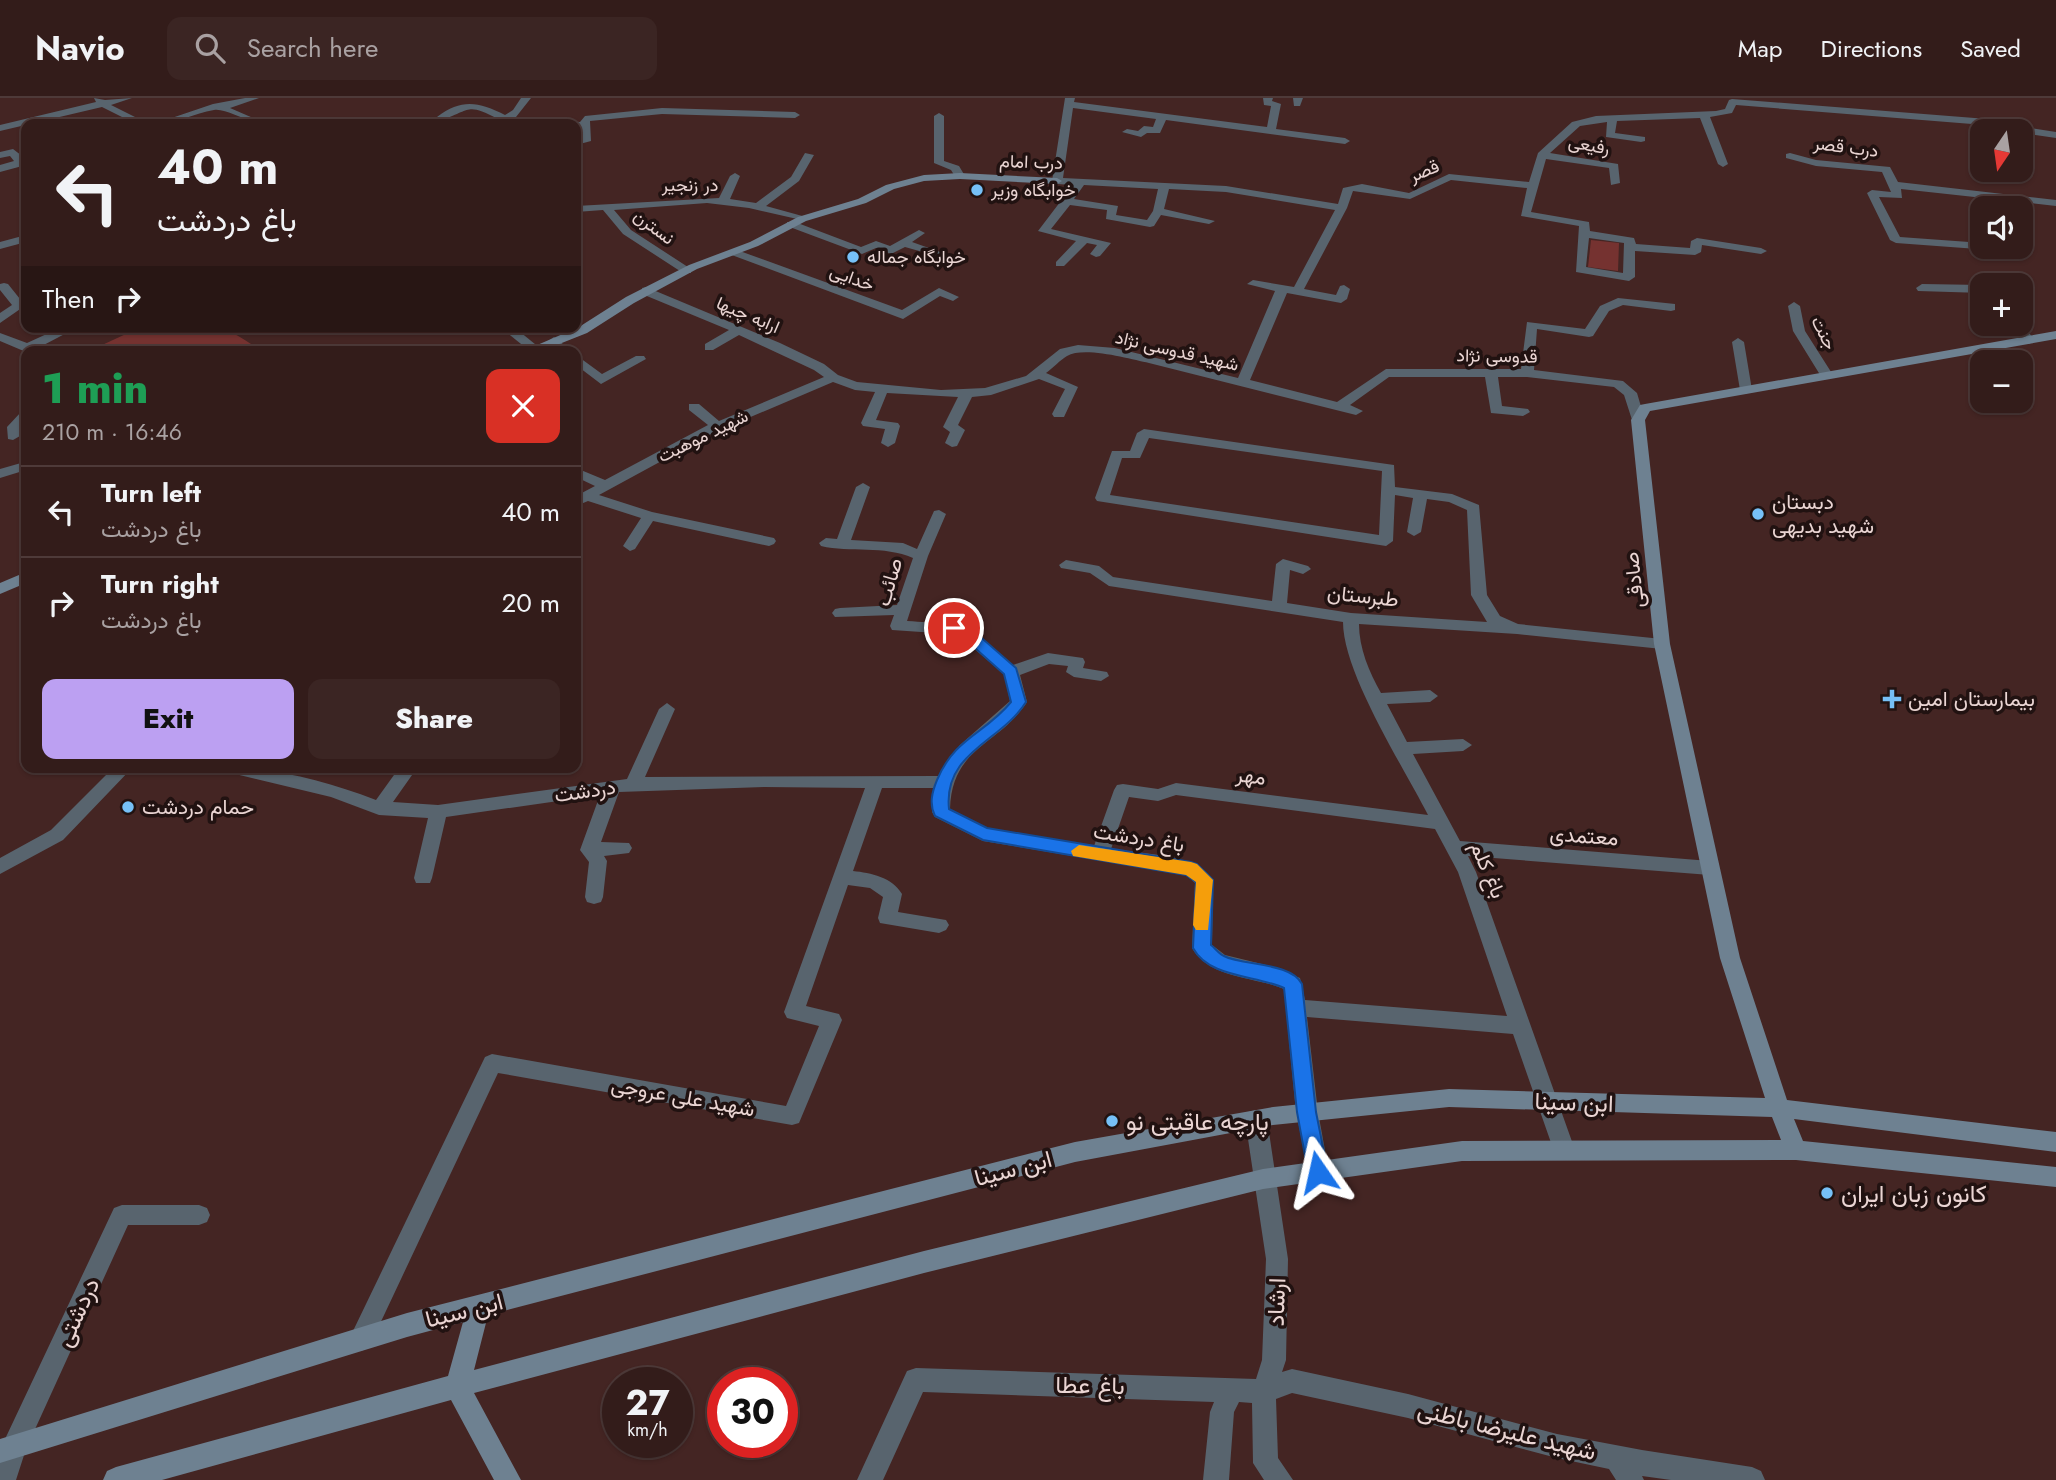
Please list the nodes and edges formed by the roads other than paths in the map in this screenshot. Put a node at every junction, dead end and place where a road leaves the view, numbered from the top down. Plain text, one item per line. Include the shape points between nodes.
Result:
1 (127, 98) edge
2 (254, 98) edge
3 (526, 98) edge
4 (1268, 98) edge
5 (1732, 100) edge
6 (100, 101) edge
7 (1069, 101) edge
8 (213, 102) edge
9 (672, 105) edge
10 (795, 115) dead end
11 (1703, 115) junction
12 (939, 116) dead end
13 (442, 117) dead end
14 (1162, 117) junction
15 (1612, 118) junction
16 (44, 119) edge
17 (132, 119) edge
18 (171, 119) edge
19 (251, 119) edge
20 (498, 119) edge
21 (505, 119) edge
22 (21, 123) edge
23 (2, 125) edge
24 (581, 125) edge
25 (585, 125) junction
26 (1271, 131) junction
27 (1127, 132) dead end
28 (2056, 135) edge
29 (1641, 139) dead end
30 (1345, 141) dead end
31 (581, 142) edge
32 (0, 155) edge
33 (809, 155) dead end
34 (1542, 155) junction
35 (1790, 156) dead end
36 (21, 160) edge
37 (1455, 161) dead end
38 (21, 163) edge
39 (1723, 164) dead end
40 (1, 171) edge
41 (1371, 173) dead end
42 (735, 176) dead end
43 (960, 176) junction
44 (1449, 177) junction
45 (1057, 181) junction
46 (1082, 181) junction
47 (1615, 183) dead end
48 (1894, 185) junction
49 (1534, 186) junction
50 (1164, 187) junction
51 (1362, 187) junction
52 (1066, 201) junction
53 (723, 202) junction
54 (2056, 203) edge
55 (605, 206) junction
56 (758, 207) junction
57 (581, 208) edge
58 (1342, 208) junction
59 (1158, 211) junction
60 (797, 221) junction
61 (1209, 221) dead end
62 (919, 233) dead end
63 (1585, 234) junction
64 (1084, 239) junction
65 (21, 240) edge
66 (903, 243) junction
67 (0, 246) edge
68 (1970, 246) edge
69 (1630, 247) junction
70 (1761, 251) dead end
71 (733, 252) junction
72 (937, 254) dead end
73 (1096, 254) dead end
74 (1060, 264) dead end
75 (687, 271) junction
76 (1253, 284) dead end
77 (4, 287) dead end
78 (1922, 288) dead end
79 (1344, 289) dead end
80 (1970, 289) edge
81 (1282, 290) junction
82 (1298, 290) junction
83 (646, 291) junction
84 (953, 297) dead end
85 (21, 301) edge
86 (21, 303) edge
87 (1794, 306) dead end
88 (1671, 307) dead end
89 (0, 319) edge
90 (738, 330) junction
91 (1816, 330) dead end
92 (581, 331) edge
93 (1800, 331) junction
94 (62, 333) edge
95 (513, 333) edge
96 (575, 333) edge
97 (2056, 335) edge
98 (2025, 336) edge
99 (0, 337) edge
100 (2029, 340) junction
101 (554, 341) junction
102 (1738, 342) dead end
103 (22, 346) edge
104 (39, 346) edge
105 (527, 346) edge
106 (541, 346) edge
107 (560, 346) edge
108 (709, 347) dead end
109 (639, 359) dead end
110 (581, 363) edge
111 (1491, 373) junction
112 (1527, 373) junction
113 (1036, 374) junction
114 (1827, 375) junction
115 (833, 377) junction
116 (1242, 384) junction
117 (883, 388) junction
118 (1746, 390) junction
119 (967, 393) junction
120 (1342, 405) junction
121 (694, 407) dead end
122 (1356, 411) dead end
123 (1523, 412) dead end
124 (1059, 414) dead end
125 (1638, 420) junction
126 (717, 426) junction
127 (888, 443) dead end
128 (952, 443) dead end
129 (21, 467) dead end
130 (0, 474) edge
131 (581, 474) edge
132 (606, 486) junction
133 (863, 487) dead end
134 (1386, 490) junction
135 (1421, 494) junction
136 (582, 499) edge
137 (939, 514) dead end
138 (649, 516) junction
139 (1414, 532) dead end
140 (769, 541) dead end
141 (629, 546) dead end
142 (921, 556) junction
143 (1066, 565) dead end
144 (1303, 569) dead end
145 (21, 579) edge
146 (0, 589) edge
147 (1279, 607) junction
148 (904, 610) junction
149 (840, 613) dead end
150 (1351, 618) junction
151 (1517, 629) junction
152 (1662, 643) junction
153 (1011, 672) junction
154 (1101, 676) dead end
155 (1430, 696) dead end
156 (1376, 699) junction
157 (667, 709) dead end
158 (1463, 745) dead end
159 (1402, 748) junction
160 (119, 773) edge
161 (255, 773) edge
162 (405, 773) edge
163 (876, 781) junction
164 (633, 784) junction
165 (612, 787) junction
166 (942, 788) junction
167 (379, 808) junction
168 (438, 812) junction
169 (1441, 823) junction
170 (623, 848) dead end
171 (1455, 848) junction
172 (589, 850) junction
173 (1100, 855) junction
174 (0, 867) edge
175 (1710, 869) junction
176 (842, 877) junction
177 (424, 878) dead end
178 (594, 897) dead end
179 (939, 925) dead end
180 (1295, 1008) junction
181 (1522, 1026) junction
182 (1549, 1101) junction
183 (1779, 1108) junction
184 (1307, 1112) junction
185 (1256, 1119) junction
186 (2056, 1142) edge
187 (1564, 1150) junction
188 (1796, 1150) junction
189 (1318, 1172) junction
190 (2056, 1177) edge
191 (1263, 1180) junction
192 (199, 1216) dead end
193 (479, 1307) junction
194 (361, 1339) junction
195 (457, 1386) junction
196 (1232, 1389) junction
197 (1264, 1391) junction
198 (8, 1448) edge
199 (1615, 1456) junction
200 (3, 1480) edge
201 (116, 1480) edge
202 (508, 1480) edge
203 (870, 1480) edge
204 (1216, 1480) edge
205 (1280, 1480) edge
206 (1631, 1480) edge
207 (1752, 1480) edge

1 - 6 street
2 - 8 street via 237,104
3 - 21 street via 517,112
4 - 26 street via 1267,103 1276,104
5 - 11 street via 1729,111
5 - 28 street via 2001,118 2003,127
6 - 16 street
6 - 17 street
7 - 14 street
7 - 45 street
8 - 18 street
8 - 19 street
9 - 10 street
9 - 25 street via 585,119
11 - 15 street
11 - 39 street
12 - 43 street via 939,163 956,168
13 - 20 street via 460,107 478,105
14 - 26 street
14 - 27 street via 1156,131
15 - 29 street via 1610,135
15 - 34 street via 1576,124
22 - 23 street
24 - 25 street
25 - 31 street via 586,141
26 - 30 street
32 - 36 street via 13,152
33 - 56 street via 795,178
34 - 47 street, رفیعی via 1615,166
34 - 49 street
35 - 48 street, درب قصر via 1815,163 1886,169
37 - 44 street
38 - 40 street
41 - 51 street
42 - 53 street
43 - 45 main road, درب امام
43 - 60 main road, درب امام via 924,178 890,187 862,201
44 - 49 street, قصر
44 - 51 street, قصر via 1410,196
45 - 46 street, درب امام
46 - 50 street, درب امام
46 - 52 street
48 - 54 street, درب قصر
48 - 68 street via 1898,196 1872,193 1896,240
49 - 63 street via 1525,214 1585,224
50 - 58 street, درب امام via 1226,189
50 - 59 street
51 - 58 street via 1348,188
52 - 59 street via 1114,208 1110,218 1150,224
52 - 64 street via 1044,231
53 - 55 street, در زنجیر
53 - 56 street, در زنجیر
55 - 57 street, در زنجیر
55 - 75 street, نسترن via 627,232
56 - 60 street, در زنجیر
58 - 82 street
59 - 61 street
60 - 66 street, در زنجیر via 862,251 876,244 891,251
60 - 71 main road, درب امام
62 - 66 street
63 - 69 street via 1630,240
63 - 69 street via 1580,270 1629,277
64 - 73 street via 1105,243
64 - 74 street
65 - 67 street
66 - 72 street
69 - 70 street via 1695,252 1697,240
71 - 75 main road, درب امام
71 - 84 street, خدایی via 903,316 939,292
75 - 83 main road, درب امام
76 - 81 street
77 - 85 street
78 - 80 street
79 - 82 street via 1341,299
81 - 82 street
81 - 116 street
83 - 90 street, ارابه چیها
83 - 92 main road, درب امام
86 - 89 street
87 - 93 street, جنت
88 - 112 street via 1622,301 1604,309 1589,333 1531,325
90 - 108 street
90 - 115 street, ارابه چیها via 819,366
91 - 93 street
93 - 114 street, جنت
94 - 104 street
95 - 105 street
96 - 101 main road, درب امام
97 - 100 main road
98 - 100 street
99 - 103 street
100 - 114 main road
101 - 106 main road, درب امام
101 - 107 street
102 - 118 street
109 - 110 street via 601,380
111 - 112 street, قدوسی نژاد
111 - 120 street, قدوسی نژاد via 1386,373
111 - 123 street via 1496,410
112 - 125 street, قدوسی نژاد via 1618,384 1630,393
113 - 116 street, شهید قدوسی نژاد via 1064,352 1078,349 1115,352
113 - 119 street, شهید قدوسی نژاد via 986,392
113 - 124 street via 1072,387
114 - 118 main road
115 - 117 street, شهید قدوسی نژاد via 855,386
115 - 126 street, شهید موهبت
116 - 120 street, شهید قدوسی نژاد
117 - 119 street, شهید قدوسی نژاد
117 - 127 street via 868,423 892,426
118 - 125 main road via 1645,408
119 - 128 street via 950,427 958,430
120 - 122 street, شهید قدوسی نژاد
121 - 126 street
125 - 152 main road, صادقی
126 - 132 street, شهید موهبت
129 - 130 street
131 - 132 street
132 - 136 street, شهید موهبت
133 - 142 street, صائب via 834,544 903,548
134 - 134 street via 1389,468 1144,433 1135,455 1117,454 1102,498 1386,541
134 - 135 street
135 - 139 street
135 - 151 street via 1452,498 1474,508 1479,595 1494,620
136 - 138 street
137 - 142 street
138 - 140 street
138 - 141 street
142 - 148 street, صائب
143 - 147 street, طبرستان via 1094,569 1109,581
144 - 147 street via 1283,564
145 - 146 main road
147 - 150 street, طبرستان
148 - 149 street
148 - 153 street, صائب via 898,626 954,628
150 - 151 street, طبرستان
150 - 156 street, باغ کلم via 1351,637
151 - 152 street, طبرستان
152 - 175 main road, صادقی
153 - 154 street via 1048,658 1078,655 1074,672
153 - 166 street via 1019,702 1004,721 953,761
155 - 156 street
156 - 159 street, باغ کلم
157 - 164 street
158 - 159 street
159 - 169 street, باغ کلم
160 - 174 street via 57,835
161 - 167 street, دردشت via 334,791
162 - 167 street
163 - 164 street, دردشت
163 - 166 street, دردشت
163 - 176 street, شهید علی عروجی
164 - 165 street, دردشت
165 - 168 street, دردشت
165 - 172 street
166 - 173 street, باغ دردشت via 941,812 983,834
167 - 168 street, دردشت
168 - 177 street
169 - 171 street, باغ کلم
169 - 173 street, مهر via 1176,789 1158,795 1123,790
170 - 172 street
171 - 175 street, معتمدی
171 - 181 street, باغ کلم
172 - 178 street via 598,860
173 - 180 street, باغ دردشت via 1191,869 1204,880 1202,948 1219,962 1293,984
175 - 183 main road, صادقی via 1730,958
176 - 179 street via 874,881 893,894 887,918
176 - 194 street, شهید علی عروجی via 794,1012 832,1020 792,1116 492,1063
180 - 181 street
180 - 184 street, باغ دردشت
181 - 182 street, باغ کلم
182 - 183 main road, ابن سینا
182 - 184 main road, ابن سینا via 1449,1098
182 - 187 street, باغ کلم
183 - 186 main road, ابن سینا
183 - 188 main road, صادقی
184 - 185 main road, ابن سینا
184 - 189 street, باغ دردشت
185 - 191 street, ارشاد
185 - 193 main road, ابن سینا via 1075,1152
187 - 188 main road
187 - 189 main road via 1462,1151
188 - 190 main road
189 - 191 main road
191 - 195 main road via 924,1262
191 - 197 street, ارشاد via 1277,1259 1274,1360
192 - 198 street, دردشتی via 122,1215
193 - 194 main road, ابن سینا
193 - 195 main road
194 - 198 main road, ابن سینا
195 - 201 main road
195 - 202 main road
196 - 197 street, باغ عطا
196 - 203 street, باغ عطا via 916,1380
196 - 204 street via 1222,1412
197 - 199 street, شهید علیرضا باطنی via 1293,1381
197 - 205 street, ارشاد via 1266,1462
198 - 200 street, دردشتی
199 - 206 street
199 - 207 street, شهید علیرضا باطنی

